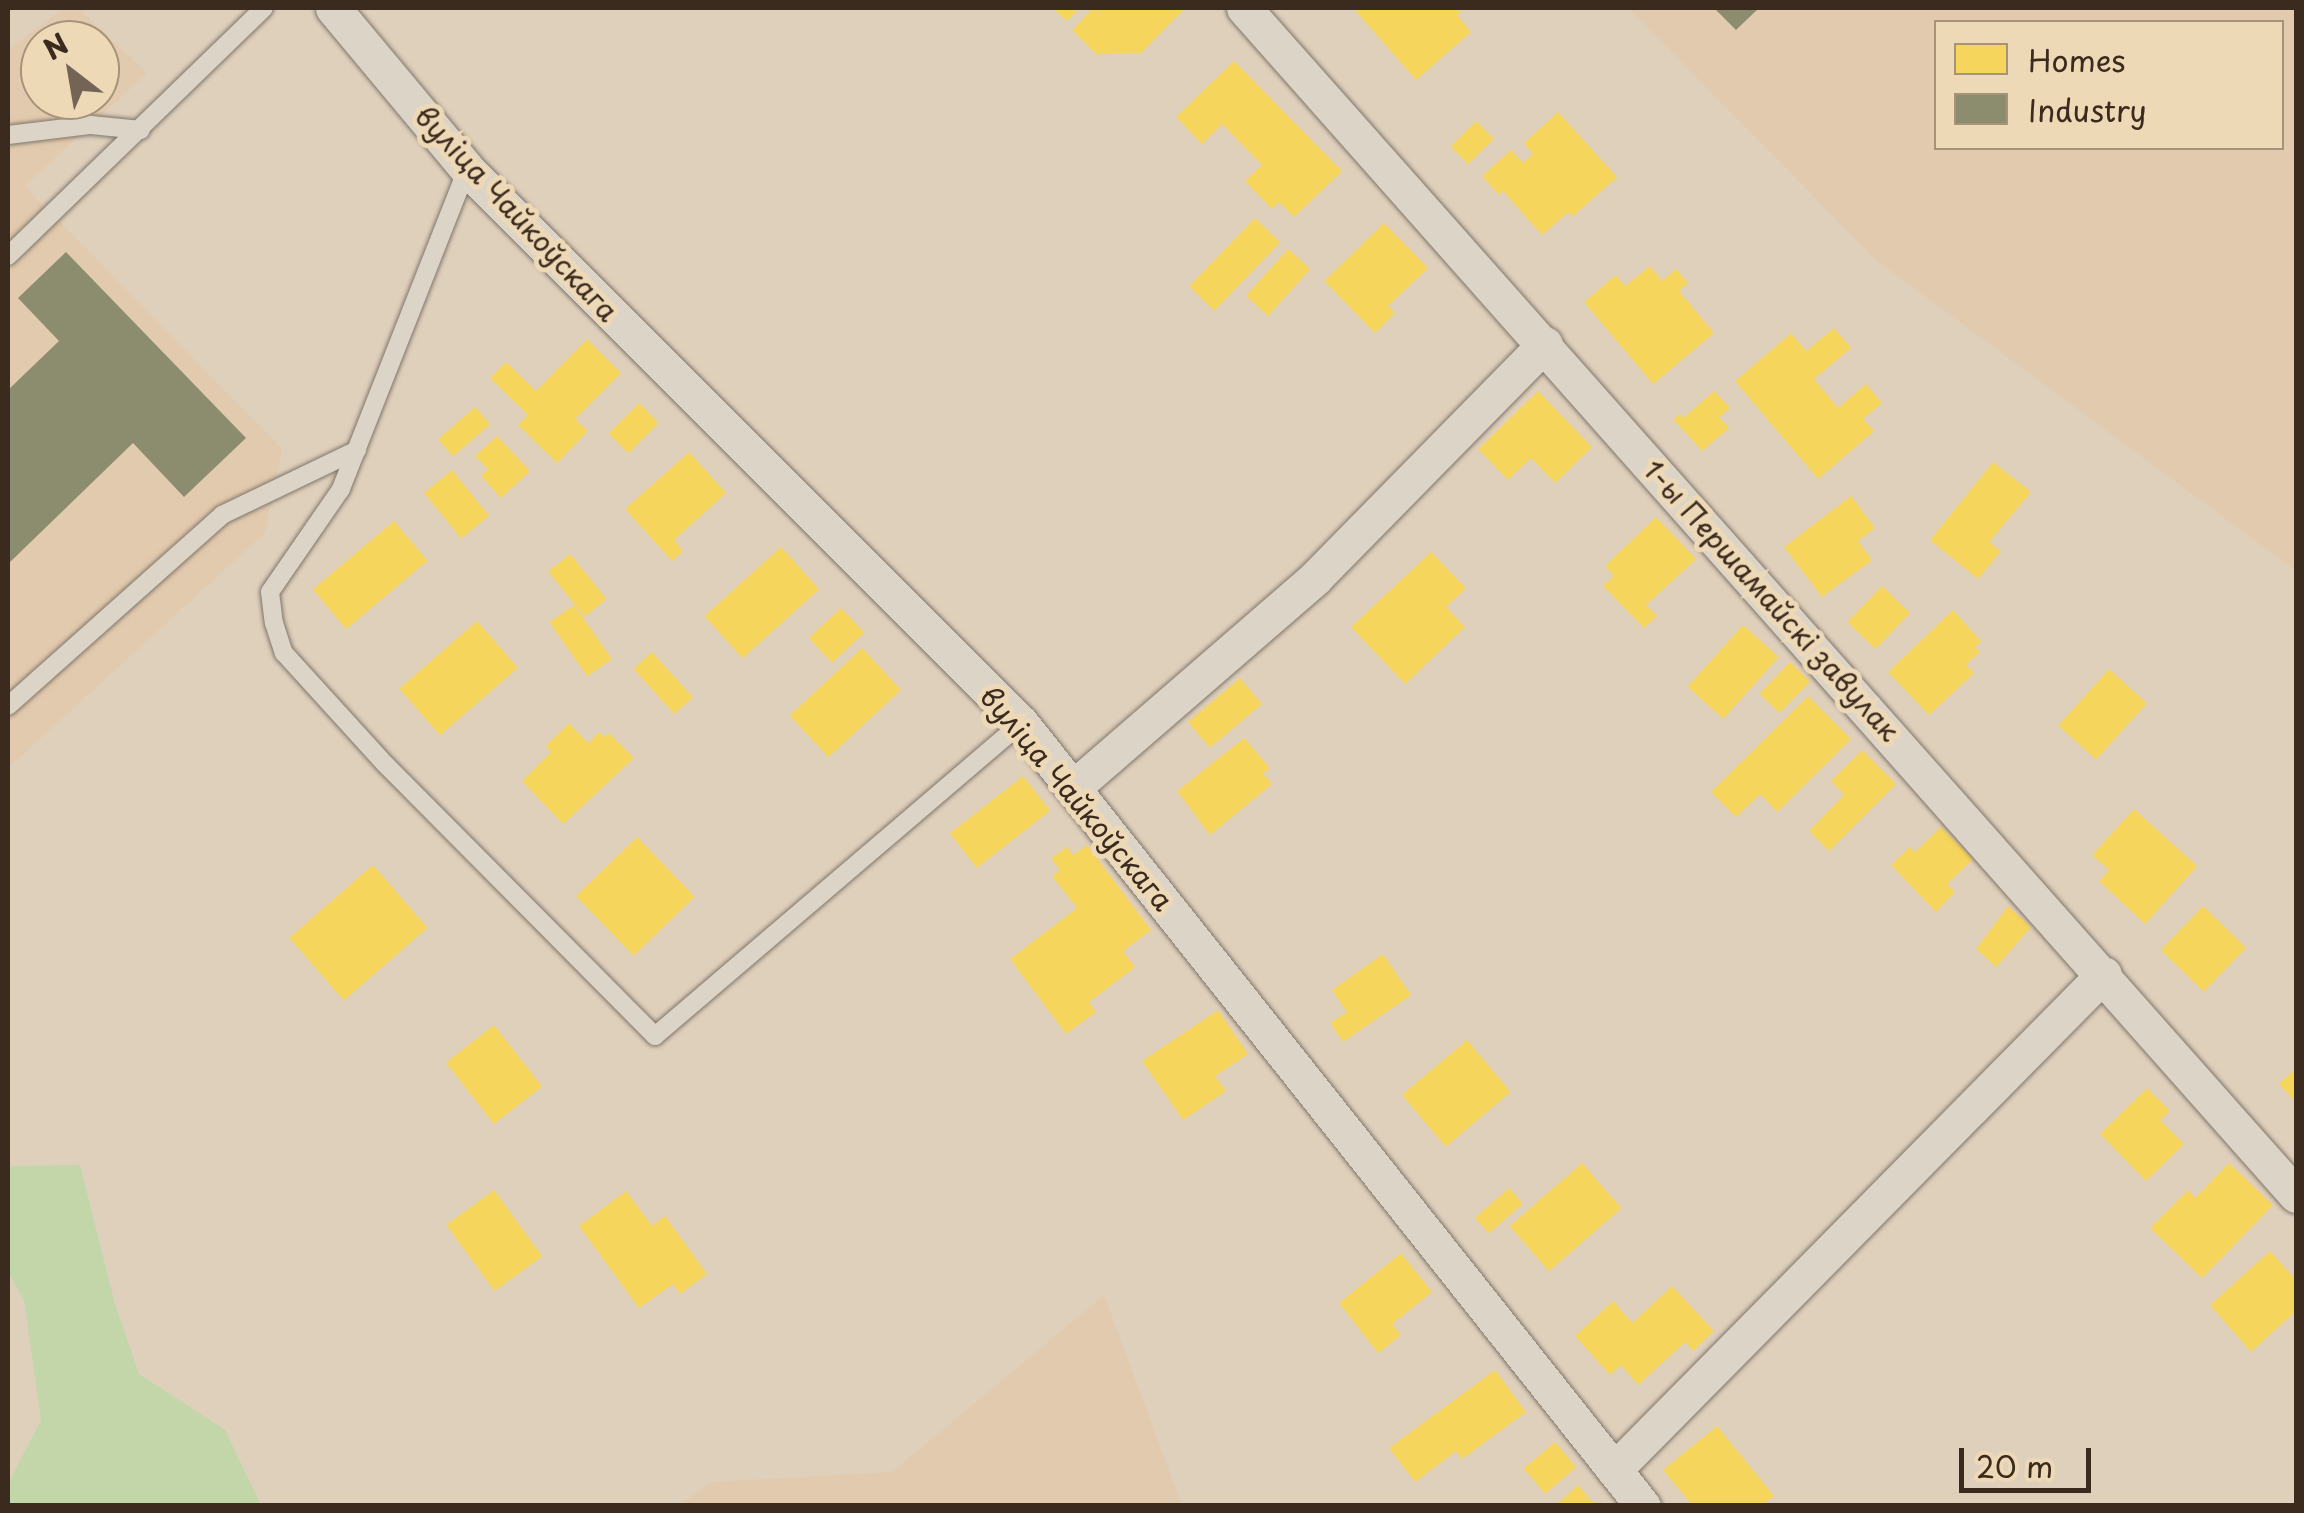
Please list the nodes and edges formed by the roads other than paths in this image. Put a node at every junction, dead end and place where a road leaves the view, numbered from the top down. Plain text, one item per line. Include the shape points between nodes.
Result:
1 (264, 8) edge
2 (333, 8) edge
3 (1244, 8) edge
4 (140, 130) junction
5 (8, 134) edge
6 (467, 169) junction
7 (8, 256) edge
8 (1545, 344) junction
9 (358, 450) junction
10 (8, 706) edge
11 (1020, 722) junction
12 (1074, 787) junction
13 (2104, 974) junction
14 (2296, 1195) edge
15 (1614, 1470) junction
16 (1643, 1506) edge

1 - 4 lane
2 - 6 street, вуліца Чайкоўскага
3 - 8 street, 1-ы Першамайскі завулак
4 - 5 lane via 92,125
4 - 7 lane
6 - 9 lane
6 - 11 street, вуліца Чайкоўскага
8 - 12 street via 1315,578
8 - 13 street, 1-ы Першамайскі завулак
9 - 10 lane via 222,515
9 - 11 lane via 341,489 270,592 284,653 654,1036
11 - 12 street, вуліца Чайкоўскага
12 - 15 street, вуліца Чайкоўскага
13 - 14 street, 1-ы Першамайскі завулак
13 - 15 street
15 - 16 street, вуліца Чайкоўскага

